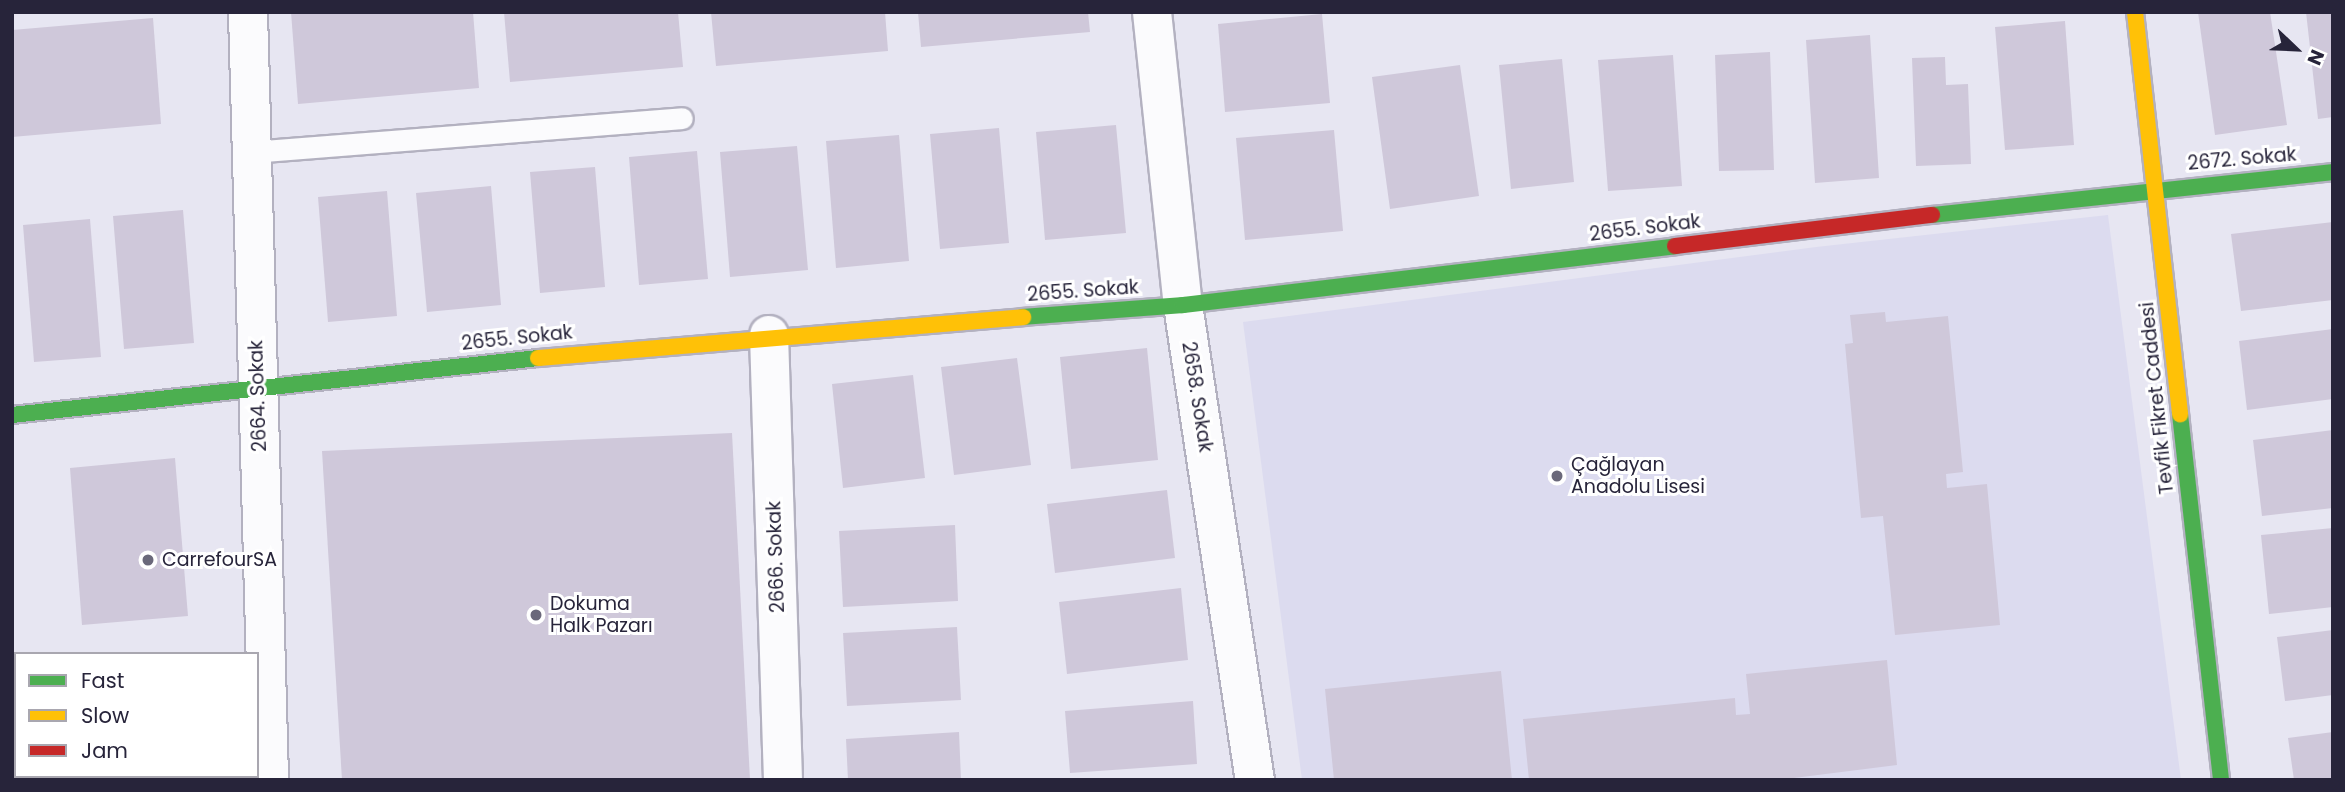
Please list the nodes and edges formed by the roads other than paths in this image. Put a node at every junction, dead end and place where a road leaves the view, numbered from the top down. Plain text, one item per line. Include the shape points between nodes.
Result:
1 (248, 12) edge
2 (1152, 12) edge
3 (2135, 12) edge
4 (682, 118) dead end
5 (252, 152) junction
6 (2333, 172) edge
7 (2154, 188) junction
8 (1183, 305) junction
9 (769, 335) junction
10 (258, 385) junction
11 (12, 415) edge
12 (269, 780) edge
13 (783, 780) edge
14 (1255, 780) edge
15 (2221, 780) edge

1 - 5 street, 2664. Sokak
2 - 8 street, 2658. Sokak
3 - 7 street, Tevfik Fikret Caddesi
4 - 5 lane
5 - 10 street, 2664. Sokak
6 - 7 street, 2672. Sokak
7 - 8 street, 2655. Sokak
7 - 15 street, Tevfik Fikret Caddesi
8 - 9 street, 2655. Sokak
8 - 14 street, 2658. Sokak
9 - 10 street, 2655. Sokak
9 - 13 street, 2666. Sokak
10 - 11 street, 2655. Sokak
10 - 12 street, 2664. Sokak

